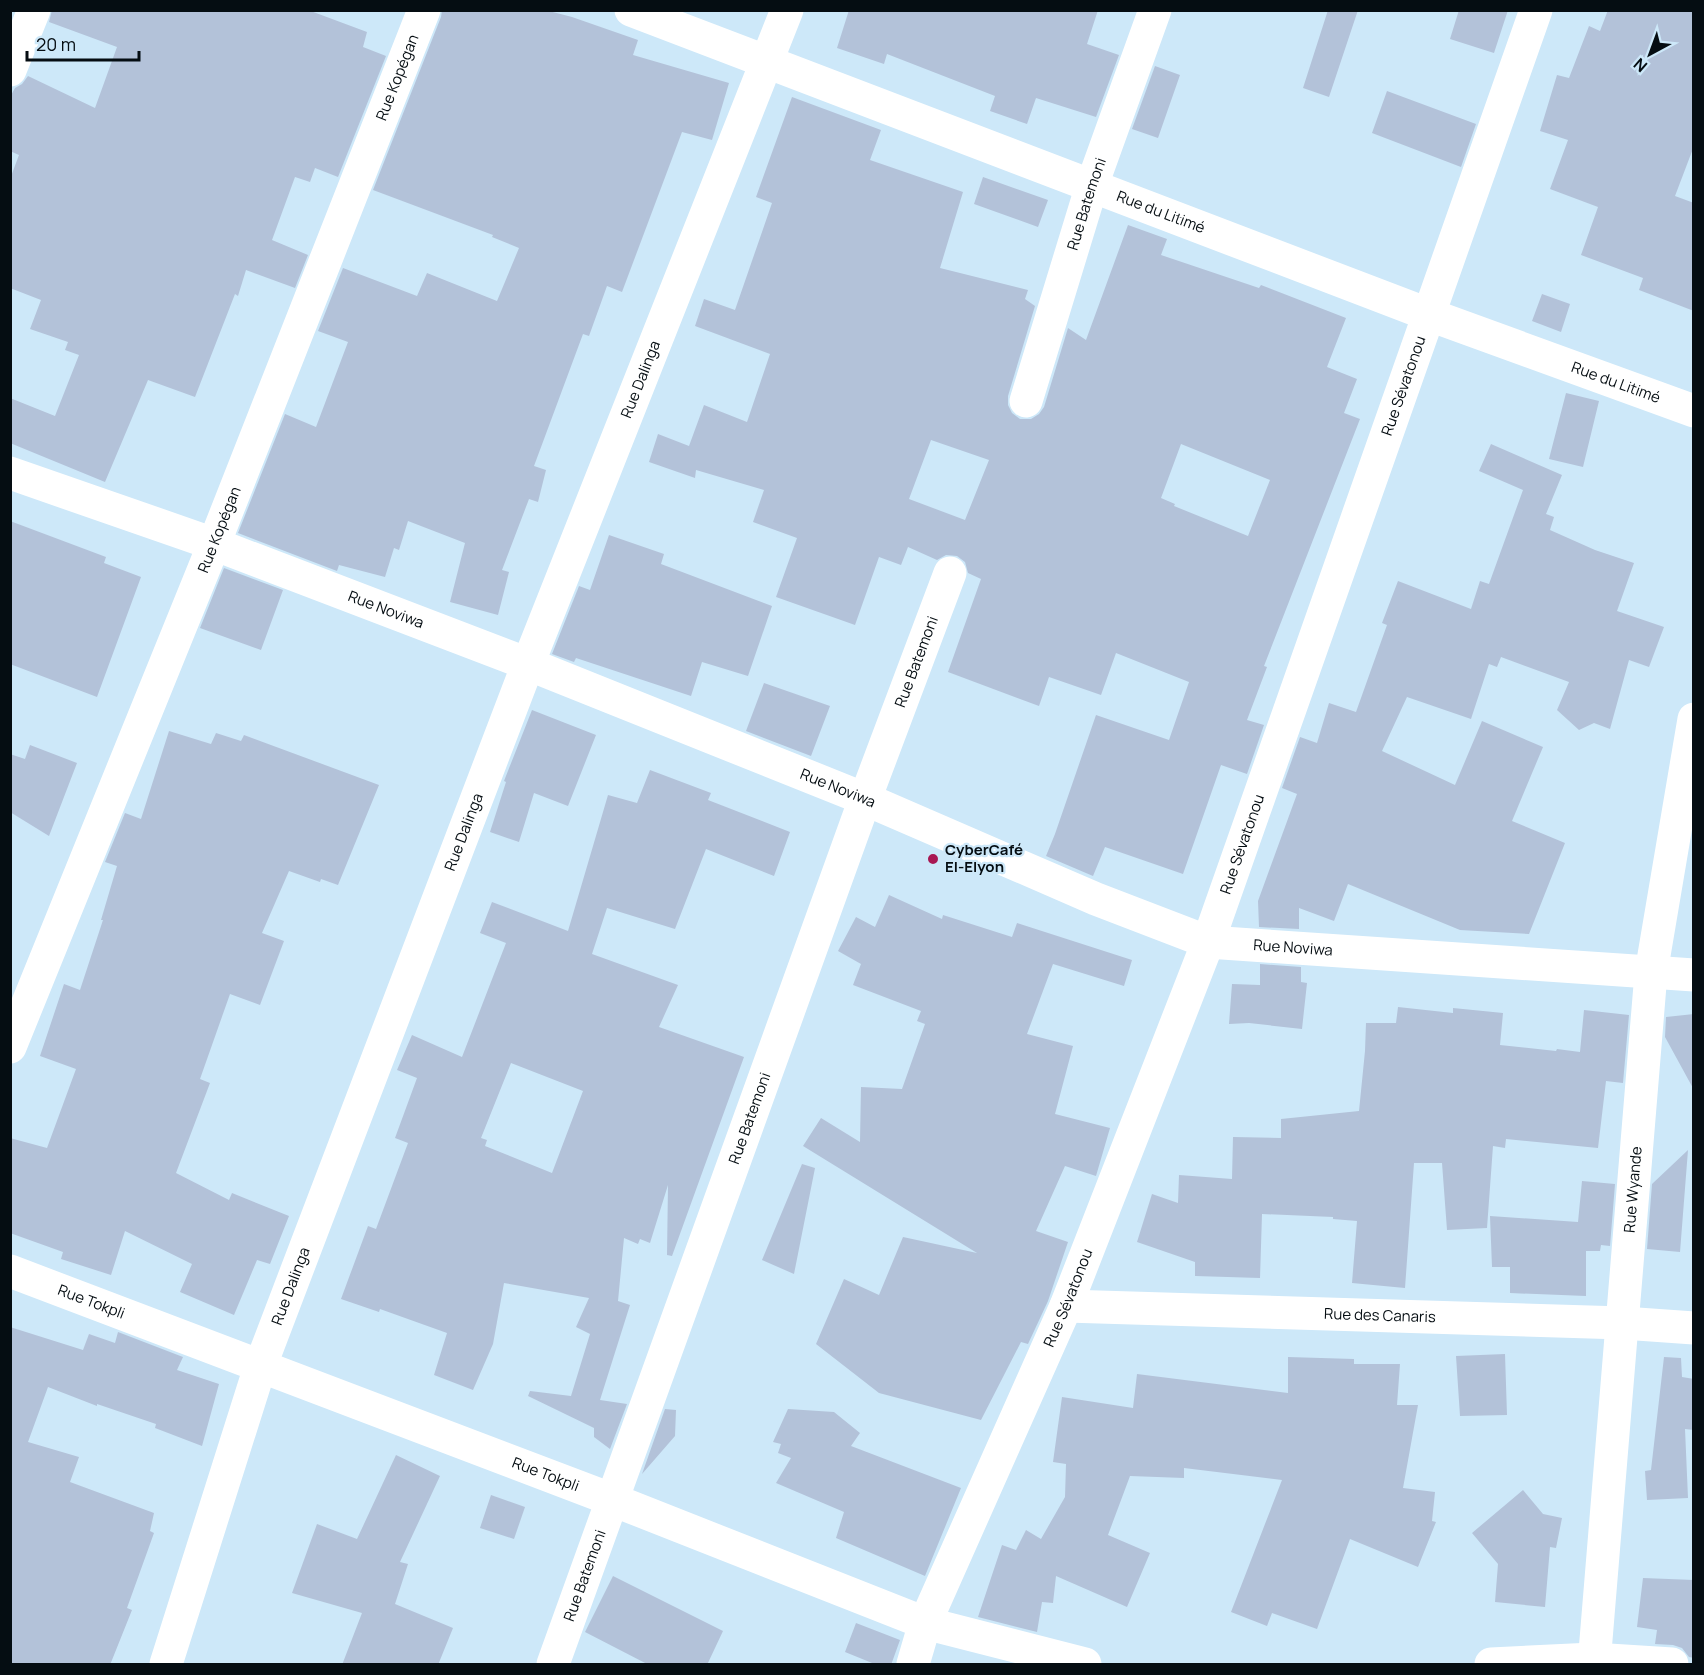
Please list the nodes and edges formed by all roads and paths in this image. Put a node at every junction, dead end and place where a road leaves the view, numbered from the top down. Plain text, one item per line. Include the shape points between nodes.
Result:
1 (34, 10) edge
2 (424, 10) edge
3 (631, 10) edge
4 (787, 10) edge
5 (1155, 10) edge
6 (1536, 10) edge
7 (767, 63) junction
8 (10, 70) edge
9 (1092, 186) junction
10 (1430, 315) junction
11 (1026, 400) dead end
12 (1694, 411) edge
13 (10, 473) edge
14 (214, 544) junction
15 (950, 573) dead end
16 (528, 664) junction
17 (1694, 719) edge
18 (865, 800) junction
19 (1208, 942) junction
20 (1651, 973) junction
21 (1694, 975) edge
22 (10, 1047) edge
23 (10, 1271) edge
24 (1066, 1306) junction
25 (1623, 1323) junction
26 (1694, 1328) edge
27 (260, 1367) junction
28 (613, 1500) junction
29 (925, 1623) junction
30 (1594, 1662) edge
31 (166, 1665) edge
32 (553, 1665) edge
33 (913, 1665) edge
34 (1085, 1665) edge
35 (1491, 1665) edge
36 (1672, 1665) edge

1 - 8 street
2 - 14 street, Rue Kopégan
3 - 7 street, Rue du Litimé
4 - 7 street, Rue Dalinga
5 - 9 street, Rue Batemoni
6 - 10 street, Rue Sévatonou
7 - 9 street, Rue du Litimé
7 - 16 street, Rue Dalinga
9 - 10 street, Rue du Litimé
9 - 11 street, Rue Batemoni
10 - 12 street, Rue du Litimé
10 - 19 street, Rue Sévatonou
13 - 14 street, Rue Noviwa
14 - 16 street, Rue Noviwa
14 - 22 street, Rue Kopégan
15 - 18 street, Rue Batemoni
16 - 18 street, Rue Noviwa
16 - 27 street, Rue Dalinga
17 - 20 street, Rue Wyande
18 - 19 street, Rue Noviwa via 1096,899
18 - 28 street, Rue Batemoni
19 - 20 street, Rue Noviwa
19 - 24 street, Rue Sévatonou
20 - 21 street, Rue Noviwa
20 - 25 street, Rue Wyande
23 - 27 street, Rue Tokpli
24 - 25 street, Rue des Canaris
24 - 29 street, Rue Sévatonou
25 - 26 street, Rue des Canaris
25 - 30 street, Rue Wyande
27 - 28 street, Rue Tokpli
27 - 31 street, Rue Dalinga
28 - 29 street, Rue Tokpli
28 - 32 street, Rue Batemoni
29 - 33 street, Rue Sévatonou
29 - 34 street, Rue Tokpli
30 - 35 street
30 - 36 street

